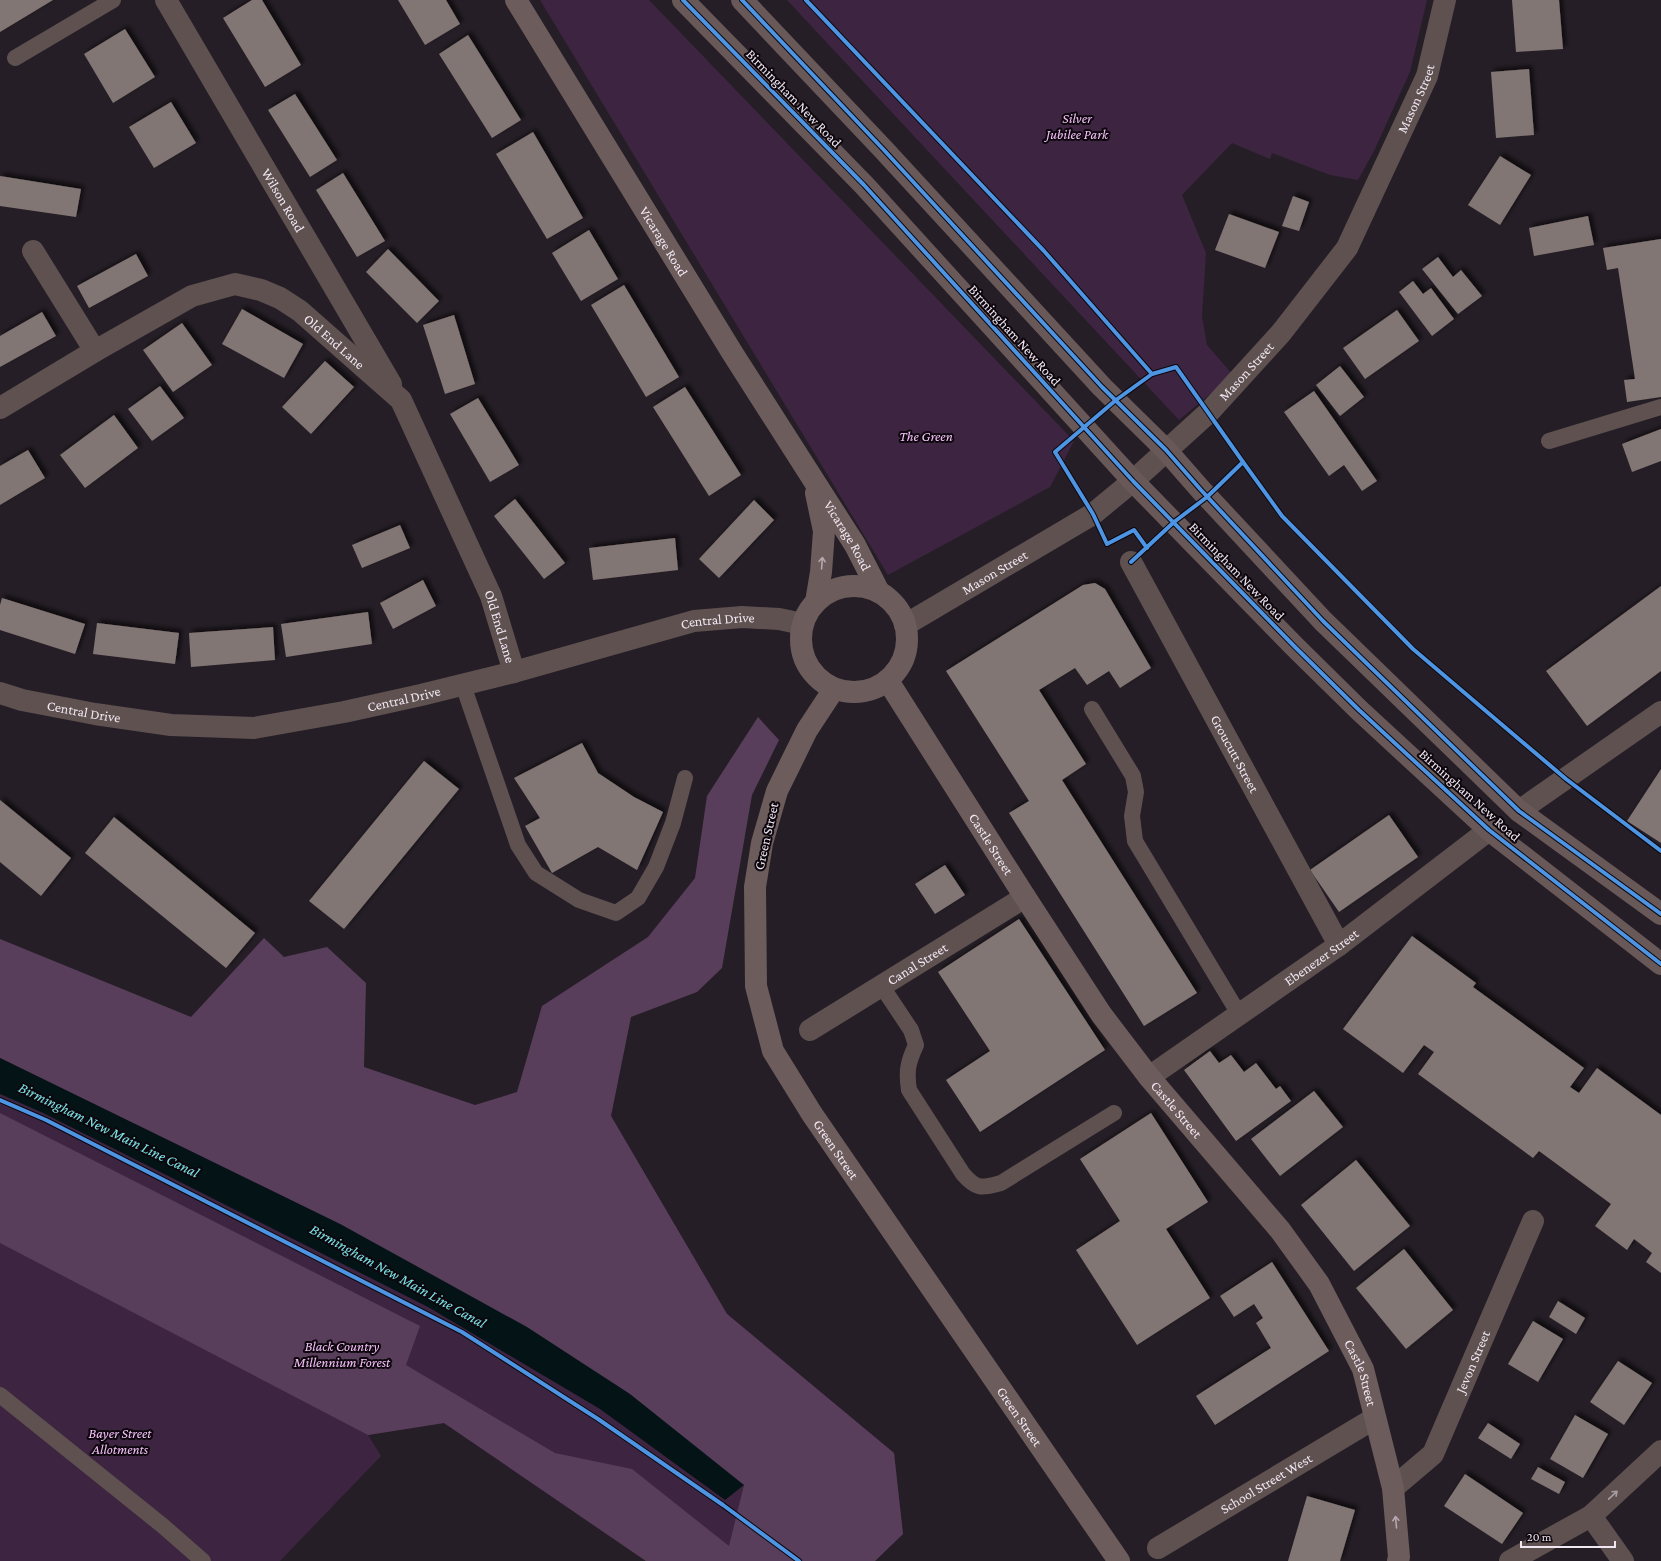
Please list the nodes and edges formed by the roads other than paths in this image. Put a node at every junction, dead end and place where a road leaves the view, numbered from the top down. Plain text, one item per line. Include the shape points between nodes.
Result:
1 (113, 0) edge
2 (166, 0) edge
3 (516, 0) edge
4 (683, 0) edge
5 (742, 0) edge
6 (1445, 0) edge
7 (15, 58) dead end
8 (33, 251) dead end
9 (95, 351) junction
10 (401, 400) junction
11 (1661, 407) edge
12 (0, 408) edge
13 (1549, 442) dead end
14 (1166, 450) junction
15 (814, 480) junction
16 (1133, 481) junction
17 (1131, 562) dead end
18 (879, 592) junction
19 (816, 602) junction
20 (906, 625) junction
21 (802, 626) junction
22 (514, 672) junction
23 (888, 681) junction
24 (463, 685) junction
25 (834, 689) junction
26 (0, 693) edge
27 (1092, 709) dead end
28 (1661, 712) edge
29 (685, 778) dead end
30 (1519, 811) junction
31 (1489, 830) junction
32 (1025, 897) junction
33 (1661, 914) edge
34 (1339, 945) junction
35 (1661, 964) edge
36 (881, 986) junction
37 (1239, 1014) junction
38 (810, 1030) dead end
39 (1149, 1077) junction
40 (1114, 1113) dead end
41 (1534, 1221) dead end
42 (0, 1395) edge
43 (1375, 1418) junction
44 (1661, 1451) edge
45 (1393, 1488) junction
46 (1591, 1516) junction
47 (1158, 1548) dead end
48 (1403, 1560) edge
49 (203, 1561) edge
50 (1119, 1561) edge
51 (1510, 1561) edge
52 (1623, 1561) edge

1 - 7 lane
2 - 10 street, Wilson Road
3 - 15 main road, Vicarage Road via 733,354
4 - 16 highway, Birmingham New Road via 864,185
5 - 14 highway, Birmingham New Road via 1097,381
6 - 14 street, Mason Street via 1427,76 1347,248 1282,333 1209,412
8 - 9 street
9 - 10 street, Old End Lane via 192,296 235,284 280,298 300,311
9 - 12 street, Old End Lane
10 - 22 street, Old End Lane via 491,596
11 - 13 lane
14 - 16 street, Mason Street
14 - 30 highway, Birmingham New Road via 1323,620
15 - 18 main road, Vicarage Road via 855,546
19 -> 15 main road, Vicarage Road via 824,531
16 - 20 street, Mason Street via 1093,514
16 - 31 highway, Birmingham New Road via 1359,710
17 - 34 street, Groucutt Street
18 - 19 main road via 867,587 839,588 825,594
18 - 20 main road via 891,600
19 - 21 main road via 807,613
20 - 23 main road via 908,640 905,657
21 - 22 street, Central Drive via 779,620 742,617 694,621
21 - 25 main road via 800,639 808,666 820,681
22 - 24 street, Central Drive
23 - 25 main road via 863,692
23 - 32 main road, Castle Street
24 - 26 street, Central Drive via 344,712 254,728 171,725 22,700
24 - 29 lane via 518,845 536,873 579,900 616,913 638,898 656,867 673,823
25 - 50 main road, Green Street via 807,730 777,791 762,843 755,887 756,986 773,1051 812,1114
27 - 37 lane via 1134,776 1136,792 1132,816 1135,841
28 - 30 street
30 - 33 highway, Birmingham New Road
31 - 34 street, Ebenezer Street
31 - 35 highway, Birmingham New Road
32 - 36 street, Canal Street
32 - 39 main road, Castle Street via 1101,1014
34 - 37 street, Ebenezer Street
36 - 38 street, Canal Street
36 - 40 lane via 911,1030 916,1045 906,1075 909,1090 972,1184 984,1187 1001,1182
37 - 39 street, Ebenezer Street
39 - 43 main road, Castle Street via 1280,1230 1319,1284 1363,1368
41 - 45 street, Jevon Street via 1433,1454
42 - 49 lane
43 - 45 main road, Castle Street
43 - 47 street, School Street West
46 -> 44 street
48 -> 45 main road, Castle Street
46 - 51 street
46 - 52 street

